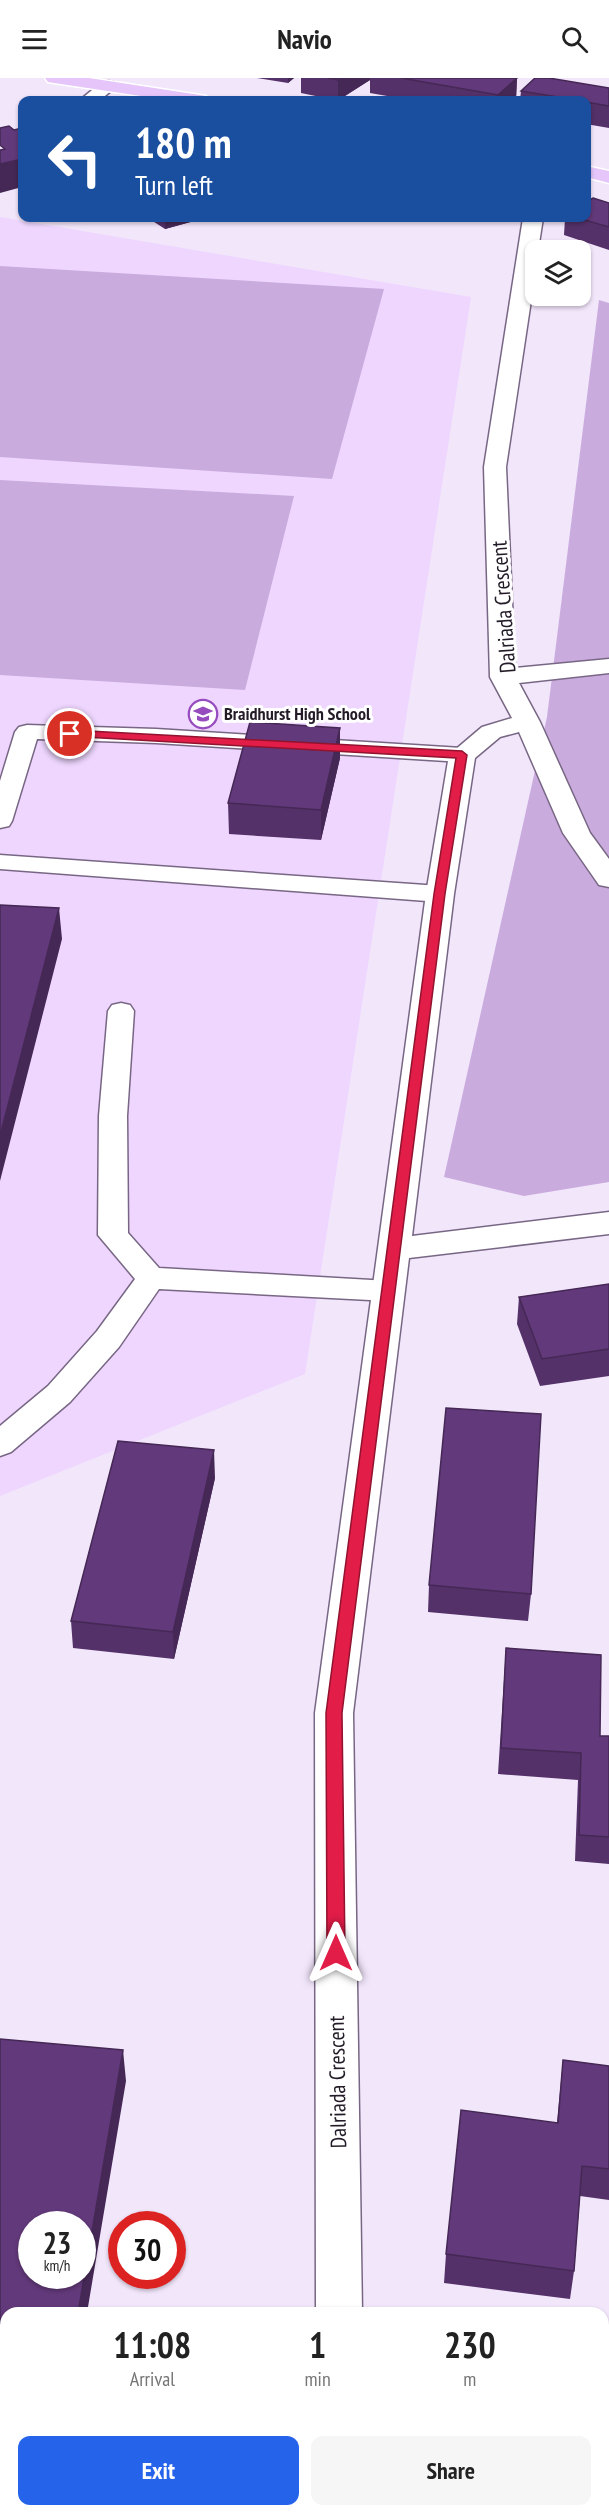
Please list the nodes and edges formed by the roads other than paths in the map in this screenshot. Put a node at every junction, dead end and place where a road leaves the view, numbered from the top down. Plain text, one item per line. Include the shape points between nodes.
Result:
1 (54, 78) edge
2 (108, 86) junction
3 (94, 96) edge
4 (174, 96) edge
5 (591, 172) edge
6 (609, 177) edge
7 (532, 222) edge
8 (609, 666) edge
9 (503, 677) junction
10 (527, 722) junction
11 (462, 755) junction
12 (0, 821) edge
13 (0, 862) edge
14 (609, 879) edge
15 (440, 894) junction
16 (121, 1011) dead end
17 (609, 1223) edge
18 (394, 1249) junction
19 (151, 1278) junction
20 (389, 1291) junction
21 (0, 1444) edge
22 (339, 2307) edge

1 - 2 main road
2 - 3 street
2 - 4 main road
5 - 6 main road
7 - 9 street, Dalriada Crescent via 495,467
8 - 9 street
9 - 10 street, Dalriada Crescent
10 - 11 street via 491,732
10 - 14 street, Dalriada Crescent via 577,833
11 - 12 lane via 27,732
11 - 15 street, Dalriada Crescent
13 - 15 lane
15 - 18 street, Dalriada Crescent
16 - 19 lane via 113,1116 113,1234
17 - 18 street
18 - 20 street, Dalriada Crescent
19 - 20 lane
19 - 21 lane via 108,1339 59,1394
20 - 22 street, Dalriada Crescent via 334,1713

